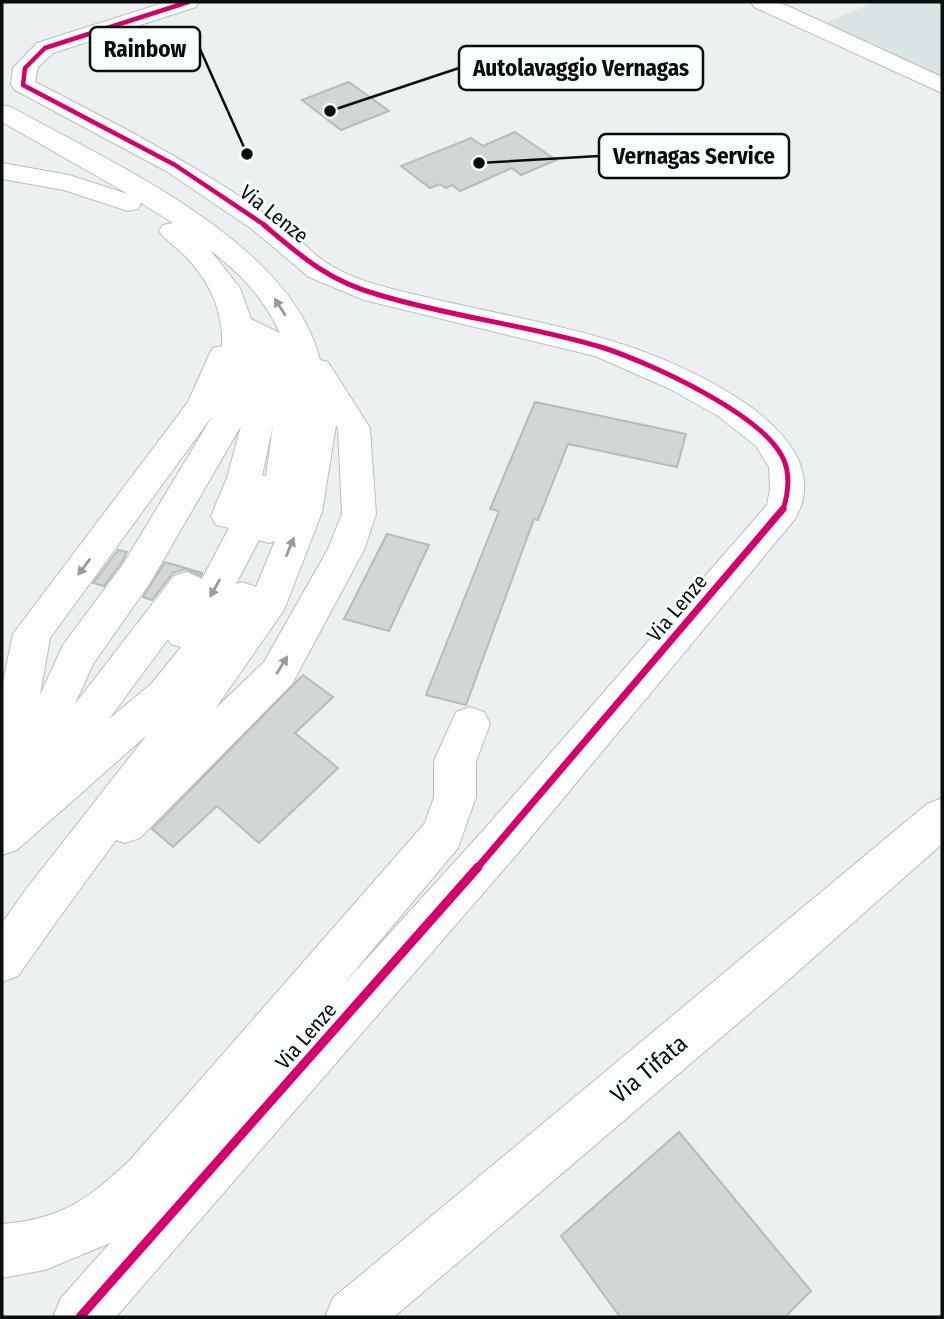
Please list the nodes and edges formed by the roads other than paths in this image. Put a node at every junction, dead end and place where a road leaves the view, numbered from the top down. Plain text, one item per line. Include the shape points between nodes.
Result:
1 (188, 2) edge
2 (762, 2) edge
3 (942, 86) edge
4 (2, 112) edge
5 (7, 142) edge
6 (2, 171) edge
7 (130, 195) junction
8 (239, 325) junction
9 (301, 344) junction
10 (470, 724) dead end
11 (2, 787) edge
12 (2, 810) edge
13 (942, 817) edge
14 (2, 820) edge
15 (2, 832) edge
16 (43, 903) junction
17 (2, 960) edge
18 (2, 1251) edge
19 (80, 1317) edge
20 (352, 1317) edge

1 - 19 main road, Via Lenze via 45,48 29,61 21,75 23,85 204,182 319,271 351,286 615,351 662,370 760,433 780,453 787,470 788,495 783,510 503,839
2 - 3 main road
4 - 7 main road
5 - 7 main road
6 - 7 main road
7 - 8 main road via 195,250 225,288
9 -> 7 main road via 281,305 252,269 195,225
8 -> 11 main road via 202,406 32,634
8 - 12 main road via 218,408 177,475 55,645
8 - 14 main road via 228,420 137,573 78,656
8 -> 15 main road via 259,366 260,387 240,493 186,588
8 - 15 main road via 271,341 277,350 289,384 290,410 279,503 239,603 166,695
16 -> 9 main road via 265,610 304,512 320,426
16 -> 9 main road via 278,673 346,550 359,514 354,428
10 - 18 main road via 455,761 455,797 443,834 148,1178 113,1212 65,1237
13 - 20 main road, Via Tifata
16 - 17 main road

